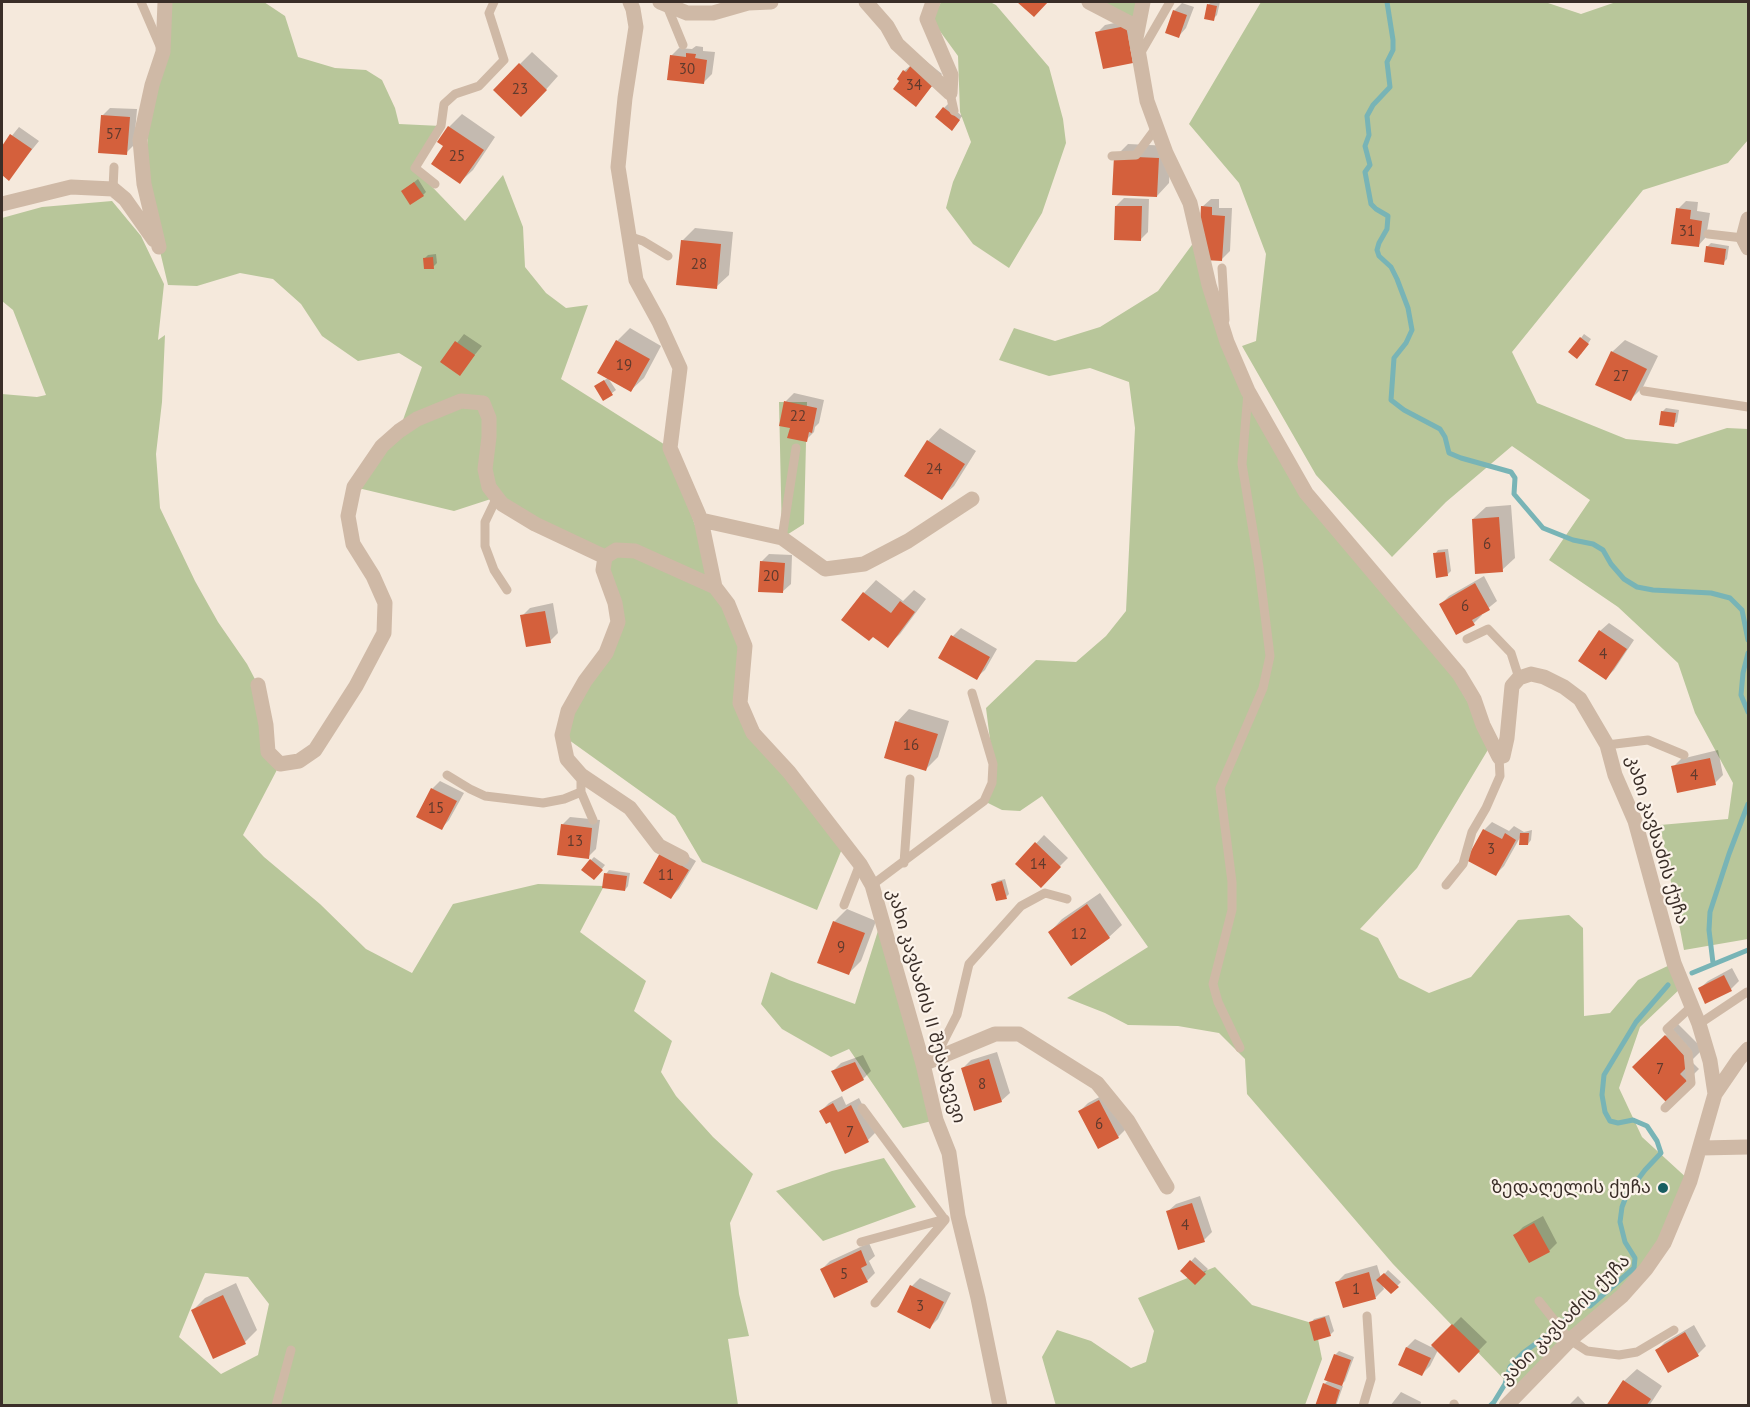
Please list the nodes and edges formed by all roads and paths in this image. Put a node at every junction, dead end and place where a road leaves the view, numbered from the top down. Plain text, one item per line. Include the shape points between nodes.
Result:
1 (141, 2) edge
2 (165, 2) edge
3 (494, 2) edge
4 (630, 2) edge
5 (749, 2) edge
6 (771, 2) edge
7 (866, 2) edge
8 (933, 2) edge
9 (1089, 2) edge
10 (1143, 2) edge
11 (1170, 2) edge
12 (664, 3) edge
13 (1137, 27) junction
14 (683, 45) dead end
15 (163, 52) junction
16 (1138, 57) junction
17 (950, 93) junction
18 (954, 111) dead end
19 (1156, 128) junction
20 (1112, 156) dead end
21 (114, 167) dead end
22 (435, 184) dead end
23 (113, 189) junction
24 (2, 204) edge
25 (1749, 219) edge
26 (1708, 234) dead end
27 (628, 235) junction
28 (1746, 243) edge
29 (668, 256) dead end
30 (1222, 268) dead end
31 (1227, 342) junction
32 (1248, 391) junction
33 (1644, 391) dead end
34 (1749, 407) edge
35 (796, 448) dead end
36 (497, 497) junction
37 (972, 499) dead end
38 (701, 520) junction
39 (782, 538) junction
40 (605, 557) junction
41 (715, 587) junction
42 (507, 590) dead end
43 (1467, 639) dead end
44 (1519, 678) junction
45 (258, 685) dead end
46 (972, 693) dead end
47 (1607, 745) junction
48 (1684, 755) dead end
49 (1499, 757) junction
50 (447, 775) dead end
51 (581, 775) junction
52 (910, 779) dead end
53 (581, 792) junction
54 (593, 820) dead end
55 (682, 858) dead end
56 (904, 863) junction
57 (860, 864) junction
58 (872, 885) junction
59 (1446, 885) dead end
60 (1067, 899) dead end
61 (844, 905) dead end
62 (1747, 992) edge
63 (1692, 1006) junction
64 (1699, 1024) junction
65 (1240, 1048) dead end
66 (1749, 1049) edge
67 (929, 1061) junction
68 (1715, 1094) junction
69 (862, 1108) dead end
70 (1665, 1108) dead end
71 (1749, 1147) edge
72 (1701, 1148) junction
73 (1167, 1187) dead end
74 (952, 1218) junction
75 (861, 1242) dead end
76 (1539, 1301) dead end
77 (875, 1303) dead end
78 (1367, 1316) dead end
79 (1674, 1330) dead end
80 (1565, 1334) junction
81 (291, 1350) dead end
82 (276, 1406) edge
83 (1000, 1406) edge
84 (1363, 1406) edge
85 (1506, 1406) edge

1 - 15 lane
2 - 15 street
3 - 22 lane via 489,13 504,60 479,86 455,94 444,104 441,126 414,168
4 - 27 street, კახი კავსაძის II შესახვევი via 636,27 618,167
5 - 6 street
5 - 12 street via 713,13 687,13
7 - 17 street via 897,44
8 - 17 street via 927,19 951,75
9 - 13 street
10 - 13 street
11 - 16 lane
12 - 14 lane
13 - 16 street
15 - 23 street via 140,140 144,184 159,247
16 - 19 street
17 - 18 lane
19 - 20 lane via 1136,155
19 - 31 street via 1190,203
21 - 23 lane
23 - 24 street via 71,187
25 - 28 street
26 - 28 lane
27 - 29 lane
27 - 38 street, კახი კავსაძის II შესახვევი via 636,280 680,368 670,447
30 - 31 lane
31 - 32 street
32 - 49 street via 1306,493 1459,674
32 - 65 lane via 1242,464 1270,656 1263,688 1220,788 1232,910 1213,984
33 - 34 lane
35 - 39 lane
36 - 40 street via 535,524
36 - 42 lane via 485,522 485,546
36 - 45 street via 489,487 485,469 489,418 483,403 461,400 399,431 382,446 354,487 348,516 353,544 385,603 384,633 315,750 299,761 280,764 268,752
37 - 39 street via 864,564 825,569
38 - 39 street
38 - 41 street, კახი კავსაძის II შესახვევი
40 - 41 street via 616,550 635,552
40 - 51 street via 603,570 618,622 606,653 568,711 562,735 567,759
41 - 57 street, კახი კავსაძის II შესახვევი via 728,604 745,646 740,703 753,733 789,772
43 - 44 lane via 1488,629 1511,653
44 - 47 street, კახი კავსაძის ქუჩა via 1531,674 1544,677 1580,699
44 - 49 street via 1512,686 1507,738 1503,756
46 - 56 lane via 993,764 992,783 984,801
47 - 48 lane via 1648,740
47 - 63 street, კახი კავსაძის ქუჩა via 1635,821 1674,963
49 - 59 lane via 1500,776 1472,832 1463,864
50 - 53 lane via 485,796 543,803
51 - 53 lane
51 - 55 street via 630,808 659,846
52 - 56 lane
53 - 54 lane
56 - 58 lane
57 - 58 street, კახი კავსაძის II შესახვევი
57 - 61 lane
58 - 67 street, კახი კავსაძის II შესახვევი
60 - 67 lane via 1045,893 1022,906 969,964 957,1015
62 - 64 lane
63 - 64 street, კახი კავსაძის ქუჩა
63 - 70 lane via 1667,1029 1688,1053 1691,1083
64 - 68 street, კახი კავსაძის ქუჩა
66 - 68 street, კახი კავსაძის ქუჩა
67 - 73 street via 995,1034 1019,1034 1097,1083 1128,1121
67 - 74 street, კახი კავსაძის II შესახვევი via 936,1120 949,1153
68 - 72 street, კახი კავსაძის ქუჩა
69 - 74 lane
71 - 72 street
72 - 80 street, კახი კავსაძის ქუჩა via 1664,1243 1646,1269 1622,1296
74 - 75 lane
74 - 77 lane
74 - 83 street, კახი კავსაძის II შესახვევი via 978,1298
76 - 80 lane
78 - 84 lane via 1371,1379
79 - 80 lane via 1637,1352 1619,1355 1587,1351
80 - 85 street, კახი კავსაძის ქუჩა
81 - 82 lane

